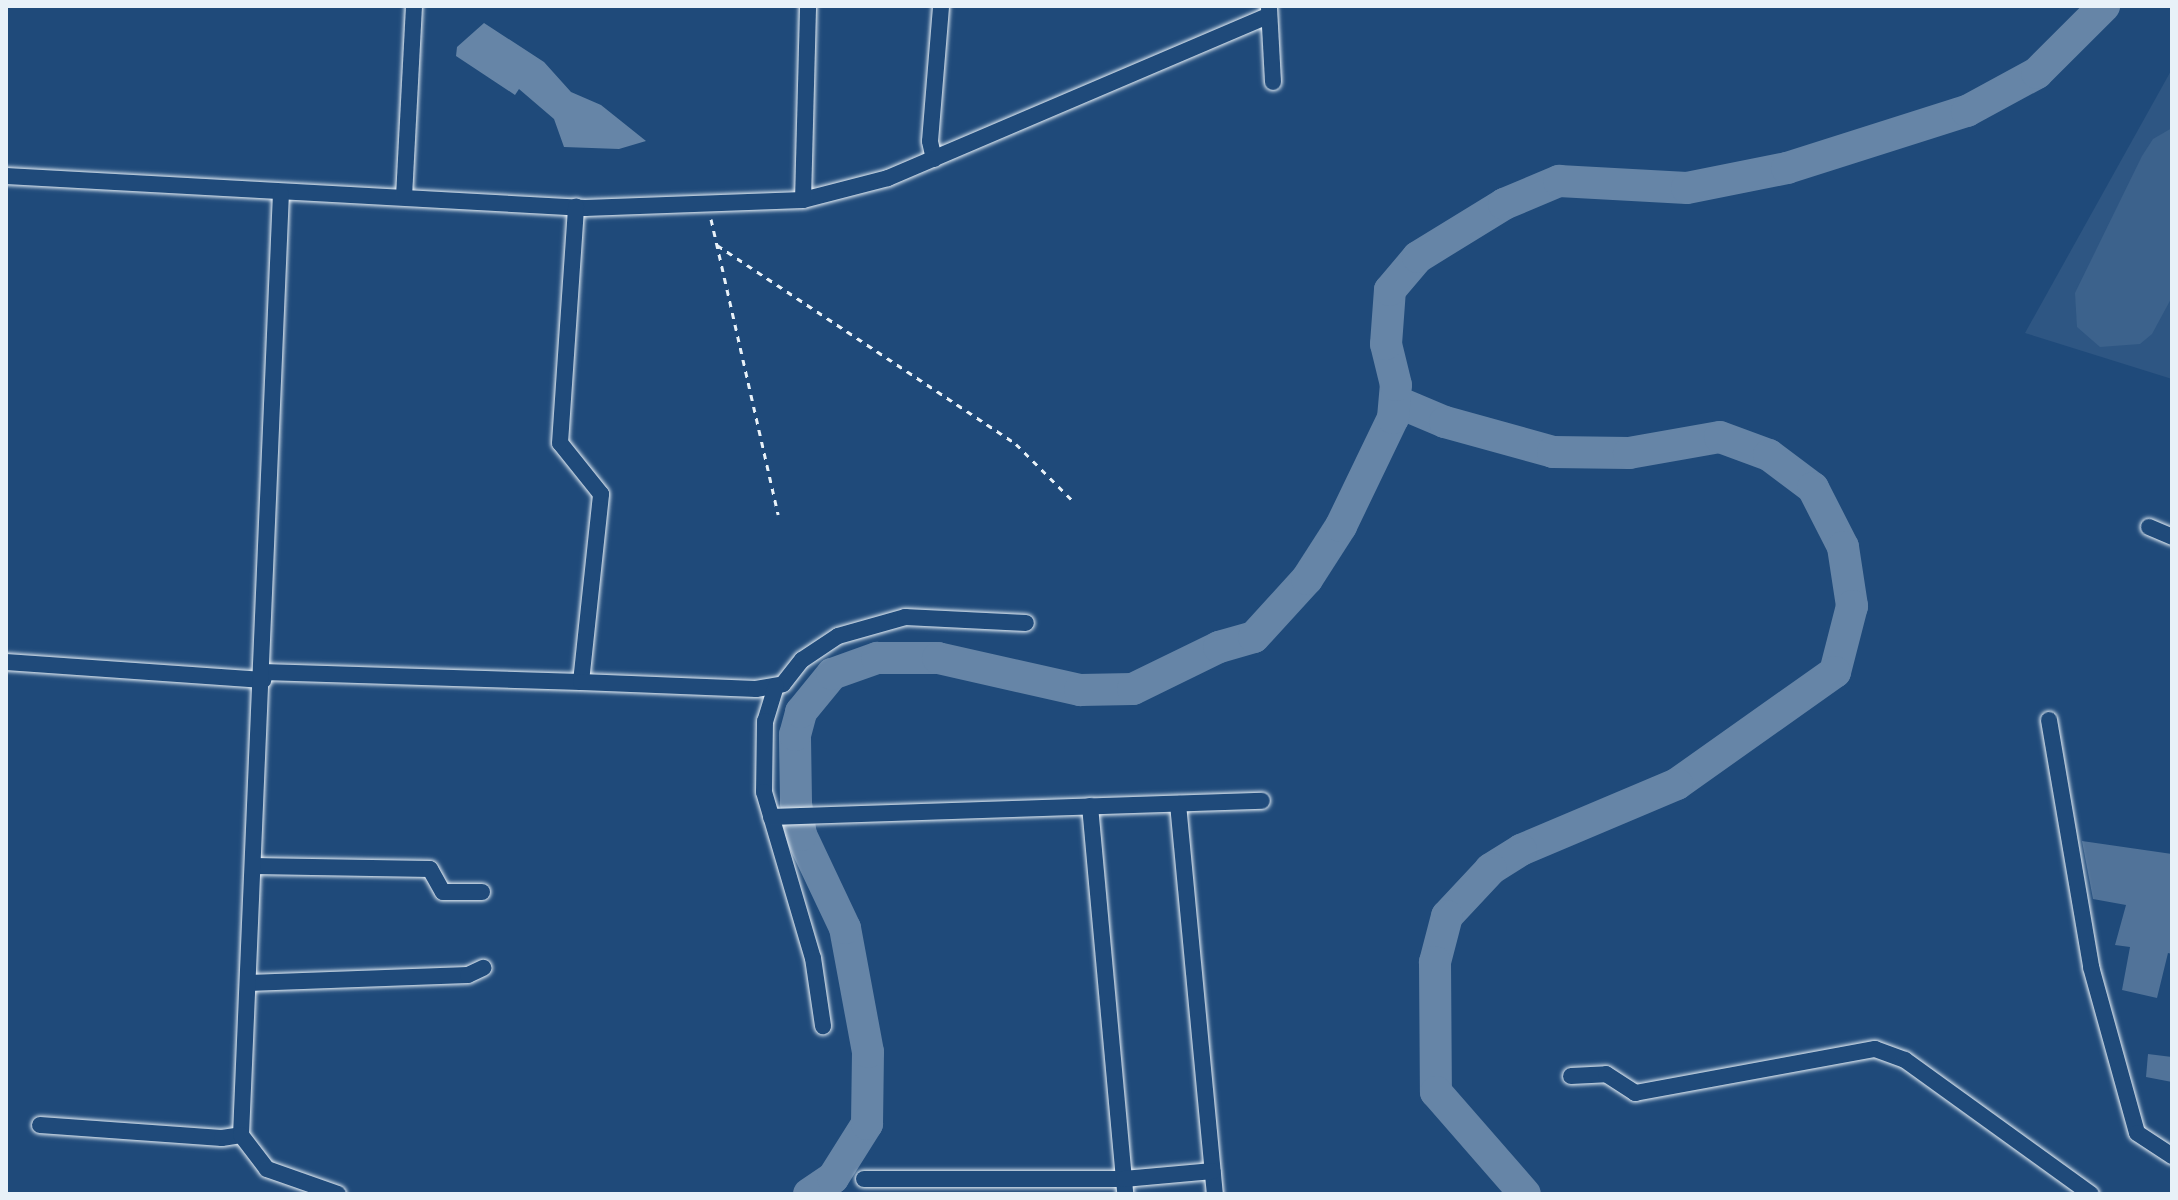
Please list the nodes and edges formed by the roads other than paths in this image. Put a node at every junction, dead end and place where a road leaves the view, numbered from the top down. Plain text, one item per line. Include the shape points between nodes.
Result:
1 (414, 6) edge
2 (808, 6) edge
3 (941, 6) edge
4 (1268, 11) edge
5 (1273, 82) dead end
6 (934, 159) junction
7 (6, 176) edge
8 (281, 194) junction
9 (404, 197) junction
10 (803, 200) junction
11 (576, 207) junction
12 (2149, 527) dead end
13 (2172, 537) edge
14 (1026, 623) dead end
15 (6, 662) edge
16 (263, 676) junction
17 (581, 682) junction
18 (776, 686) junction
19 (2049, 720) dead end
20 (1262, 801) dead end
21 (1178, 804) junction
22 (1090, 806) junction
23 (771, 817) junction
24 (254, 866) junction
25 (482, 892) dead end
26 (483, 968) dead end
27 (248, 983) junction
28 (823, 1026) dead end
29 (1571, 1076) dead end
30 (40, 1125) dead end
31 (241, 1135) junction
32 (2172, 1156) edge
33 (1213, 1171) junction
34 (864, 1179) dead end
35 (1124, 1187) edge
36 (338, 1194) edge
37 (1215, 1194) edge
38 (2091, 1194) edge

1 - 9 street
2 - 10 street
3 - 6 street via 930,141
4 - 5 street
4 - 6 street
6 - 10 street
7 - 8 street
8 - 9 street
8 - 16 street
9 - 11 street
10 - 11 street
11 - 17 street via 560,443 601,494
12 - 13 street
14 - 18 street via 905,617 838,636
15 - 16 street
16 - 17 street
16 - 24 street
17 - 18 street via 700,689
18 - 23 street via 765,721 764,792
19 - 32 street via 2091,967 2137,1133
20 - 21 street
21 - 22 street
21 - 33 street
22 - 23 street
22 - 35 street
23 - 28 street via 813,958
24 - 25 street via 430,869 443,892
24 - 27 street
26 - 27 street via 468,975
27 - 31 street
29 - 38 street via 1606,1074 1635,1093 1875,1049 1905,1060
30 - 31 street
31 - 36 street via 267,1169
33 - 35 street
33 - 37 street
34 - 35 street

